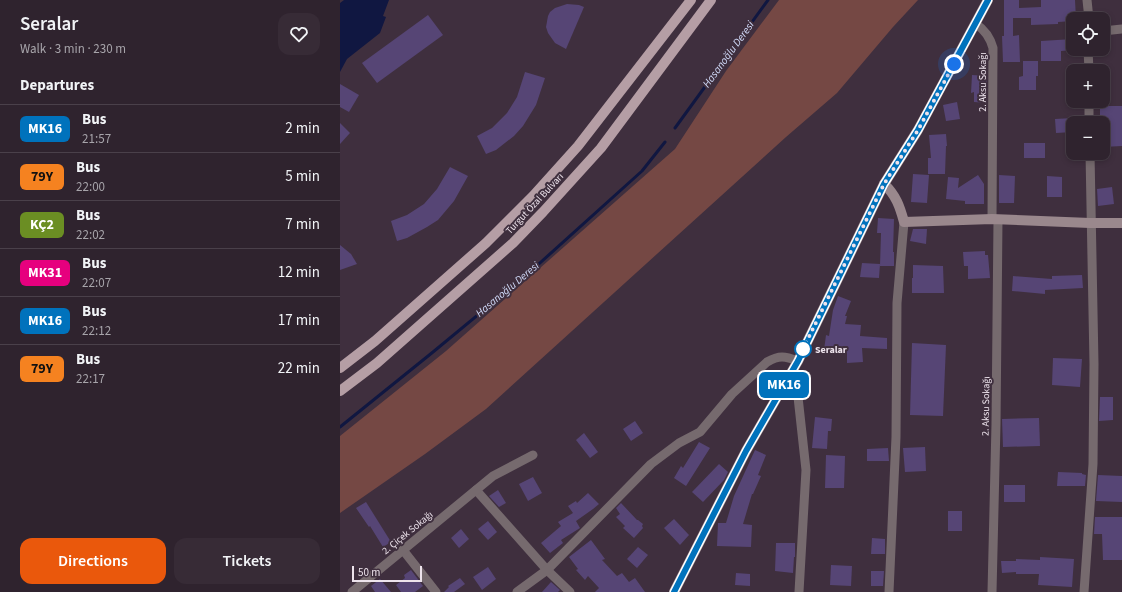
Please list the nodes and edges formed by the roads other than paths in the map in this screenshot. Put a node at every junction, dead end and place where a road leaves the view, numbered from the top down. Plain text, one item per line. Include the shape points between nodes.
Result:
1 (691, 0) edge
2 (711, 0) edge
3 (988, 0) edge
4 (1087, 0) edge
5 (1088, 12) edge
6 (976, 24) junction
7 (1110, 30) edge
8 (1122, 30) edge
9 (1090, 160) edge
10 (884, 184) junction
11 (995, 220) junction
12 (904, 222) junction
13 (1090, 223) junction
14 (1122, 223) edge
15 (798, 361) junction
16 (340, 368) edge
17 (785, 382) junction
18 (340, 390) edge
19 (533, 455) dead end
20 (476, 490) junction
21 (403, 550) junction
22 (547, 570) junction
23 (352, 592) edge
24 (436, 592) edge
25 (517, 592) edge
26 (570, 592) edge
27 (674, 592) edge
28 (799, 592) edge
29 (889, 592) edge
30 (992, 592) edge
31 (1084, 592) edge

1 - 16 main road, Turgut Özal Bulvarı via 578,146 533,196 486,243 375,341
2 - 18 main road, Turgut Özal Bulvarı via 601,148 543,212 513,242 377,363
3 - 6 main road
4 - 5 street
6 - 10 main road via 918,130
6 - 11 street, 2. Aksu Sokağı via 987,33 993,48
7 - 8 street
9 - 13 street
10 - 12 main road via 895,196
10 - 15 main road
11 - 12 main road
11 - 13 main road
11 - 30 street, 2. Aksu Sokağı via 996,424
12 - 29 street via 897,303 896,437
13 - 14 main road
13 - 31 street via 1094,364 1093,464
15 - 17 main road
15 - 22 street via 782,356 767,362 732,394 700,432 679,443 651,464
17 - 27 main road via 746,451
17 - 28 street via 792,386 798,397 806,470
19 - 20 street, 2. Çiçek Sokağı via 493,476
20 - 21 street, 2. Çiçek Sokağı
20 - 22 street
21 - 23 street, 2. Çiçek Sokağı
21 - 24 street
22 - 25 street
22 - 26 street

